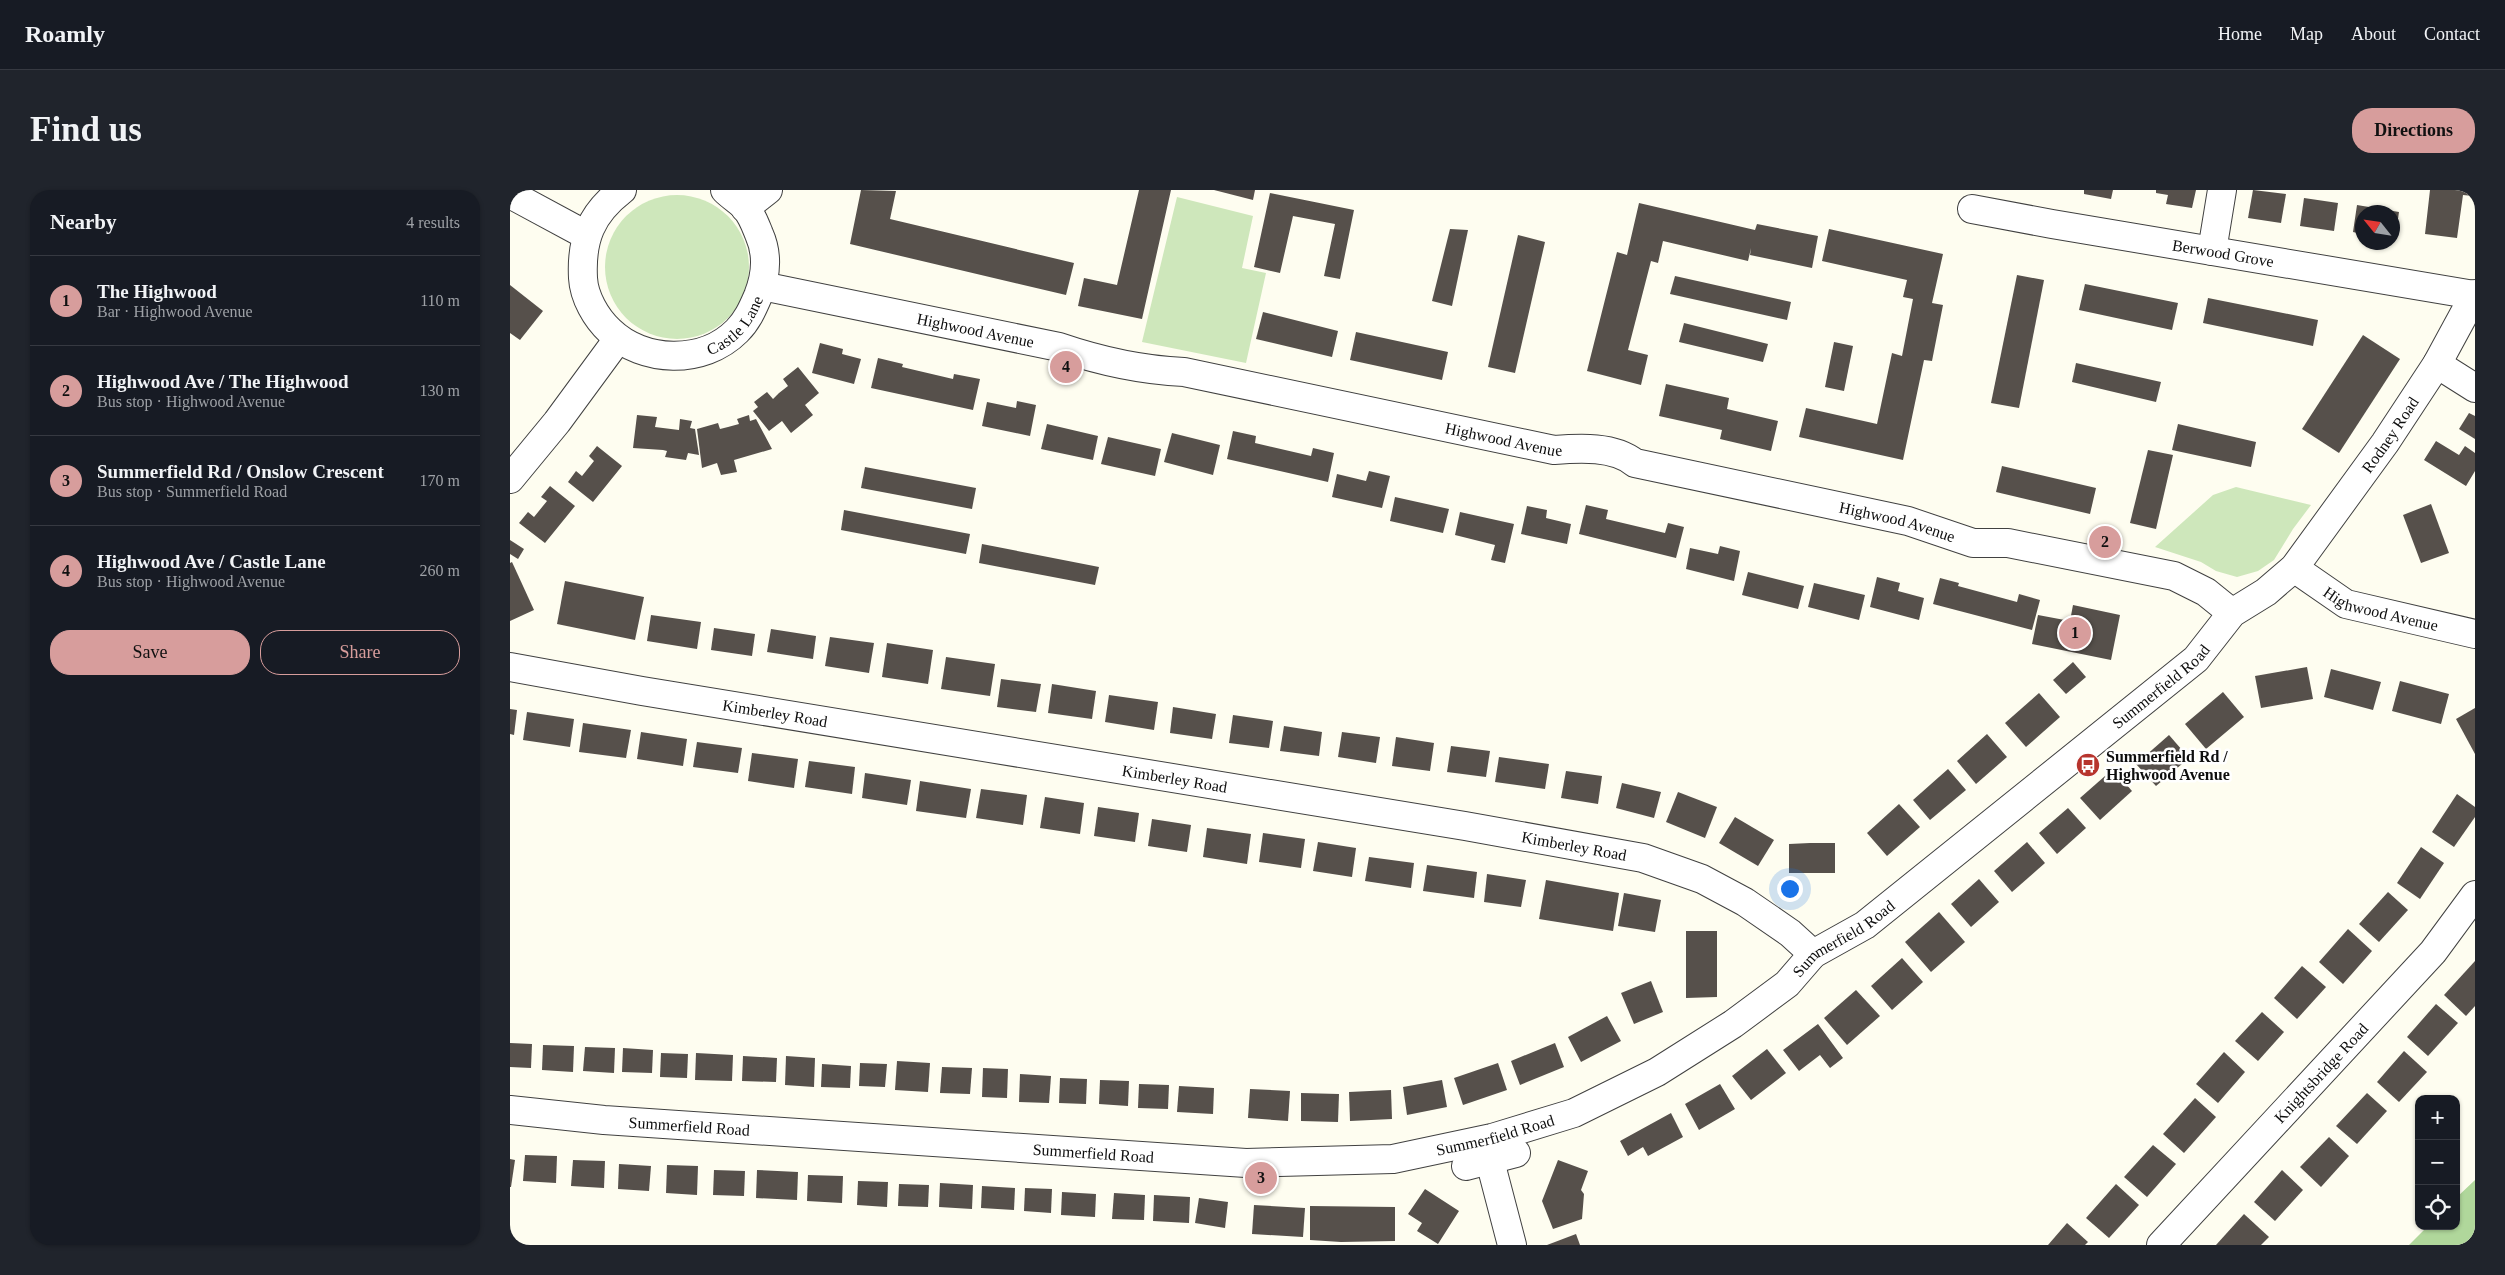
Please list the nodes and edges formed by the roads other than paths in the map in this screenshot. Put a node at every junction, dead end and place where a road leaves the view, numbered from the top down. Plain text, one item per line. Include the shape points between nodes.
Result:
1 (622, 190) edge
2 (725, 190) edge
3 (768, 190) edge
4 (2222, 190) edge
5 (510, 194) edge
6 (745, 208) junction
7 (1972, 209) dead end
8 (586, 235) junction
9 (2212, 251) junction
10 (762, 286) junction
11 (2475, 294) edge
12 (618, 339) junction
13 (2437, 364) junction
14 (2475, 388) edge
15 (510, 479) edge
16 (2294, 568) junction
17 (2232, 612) junction
18 (2475, 634) edge
19 (510, 667) edge
20 (2475, 895) edge
21 (1814, 954) junction
22 (510, 1110) edge
23 (1516, 1153) dead end
24 (1512, 1245) edge
25 (2160, 1245) edge

1 - 8 street, Castle Lane via 605,204
2 - 6 street, Castle Lane
3 - 6 street
4 - 9 street
5 - 8 street
6 - 10 street, Castle Lane via 762,242 765,258
7 - 9 street, Berwood Grove
8 - 12 street, Castle Lane via 582,256 583,284 603,325
9 - 11 street, Berwood Grove
10 - 12 street, Castle Lane via 750,315 736,333 710,349 682,356 650,354
10 - 17 street, Highwood Avenue via 1059,346 1100,362 1146,370 1184,372 1554,450 1581,448 1626,456 1635,463 1908,521 1973,543 2008,543 2174,576 2206,592
11 - 13 street, Rodney Road
12 - 15 street
13 - 14 street
13 - 16 street, Rodney Road via 2385,443
16 - 17 street, Summerfield Road via 2266,592
16 - 18 street, Highwood Avenue via 2346,604
17 - 21 street, Summerfield Road via 2196,659 1865,924
19 - 21 street, Kimberley Road via 1643,858 1702,878 1745,902
20 - 25 street, Knightsbridge Road via 2433,952
21 - 22 street, Summerfield Road via 1787,984 1733,1024 1657,1072 1574,1113 1492,1138 1394,1159 1246,1163 604,1120
23 - 24 street via 1478,1164

